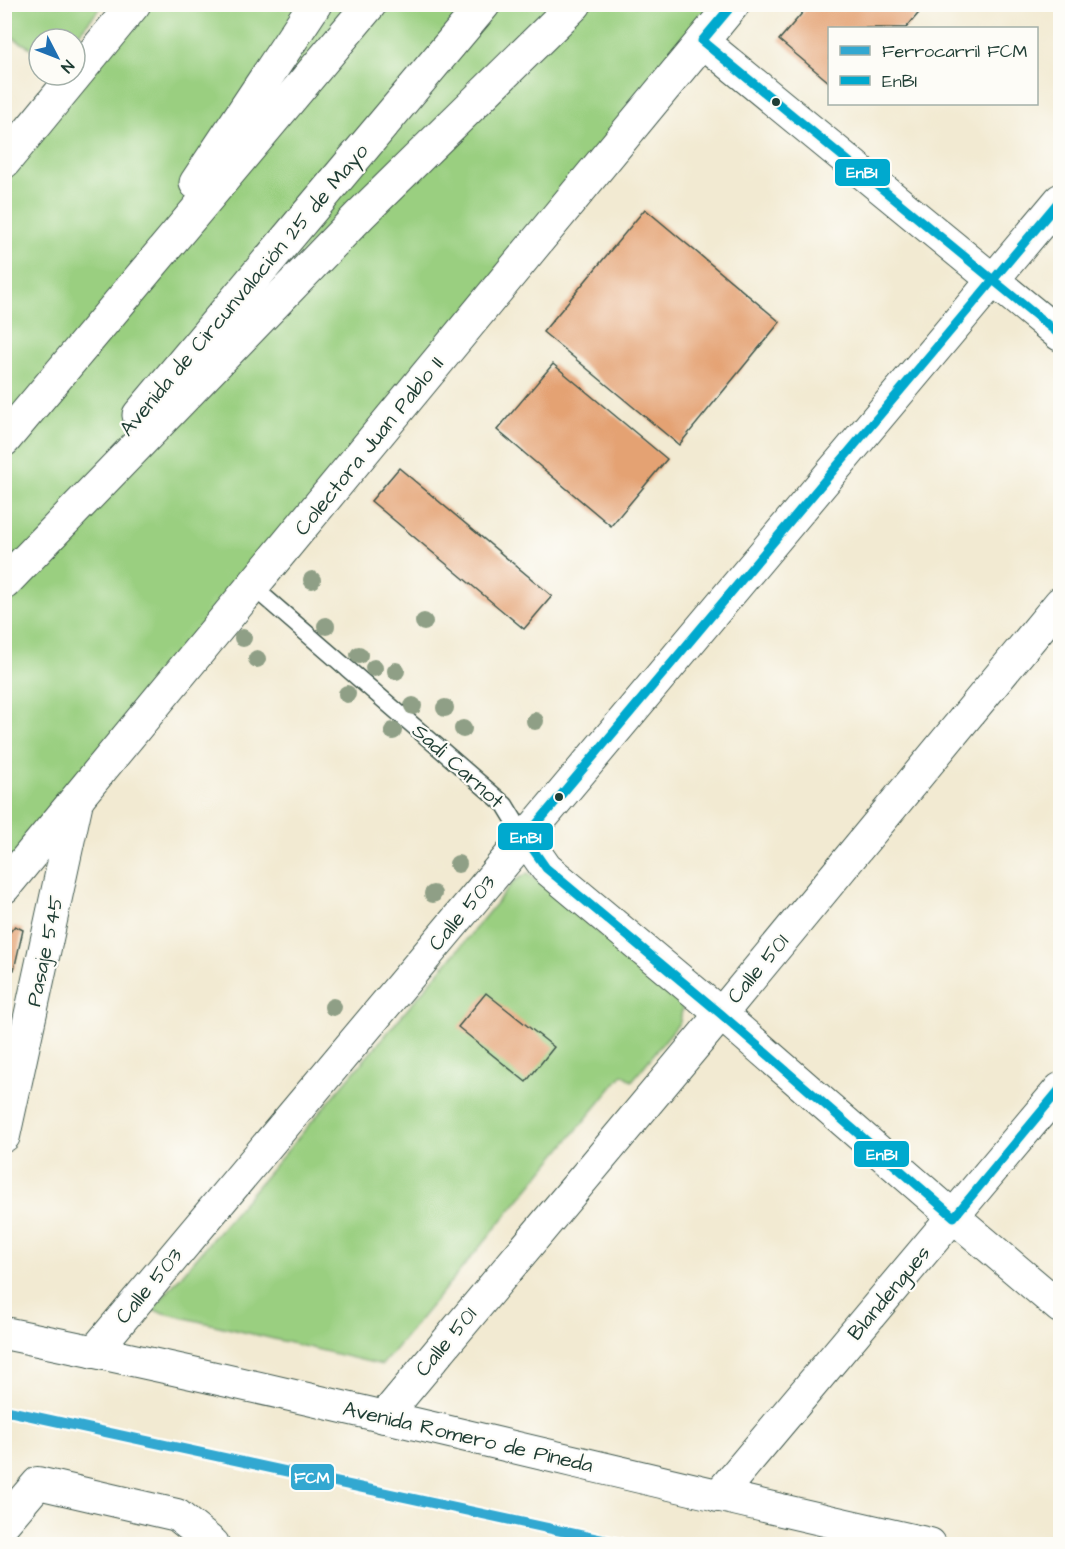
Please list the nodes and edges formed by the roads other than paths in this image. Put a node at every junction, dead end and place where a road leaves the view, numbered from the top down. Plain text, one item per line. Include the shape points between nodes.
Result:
1 (134, 4) edge
2 (315, 4) edge
3 (370, 4) edge
4 (484, 4) edge
5 (575, 4) edge
6 (733, 4) edge
7 (702, 41) junction
8 (4, 162) edge
9 (1060, 200) edge
10 (993, 280) junction
11 (103, 322) junction
12 (1060, 335) edge
13 (4, 440) edge
14 (4, 575) edge
15 (4, 583) edge
16 (253, 587) junction
17 (1060, 603) edge
18 (77, 801) junction
19 (525, 838) junction
20 (4, 887) edge
21 (721, 1014) junction
22 (1060, 1089) edge
23 (4, 1136) edge
24 (954, 1217) junction
25 (1060, 1307) edge
26 (4, 1333) edge
27 (94, 1352) junction
28 (384, 1417) junction
29 (718, 1497) junction
30 (4, 1523) edge
31 (213, 1545) edge
32 (930, 1545) edge

1 - 8 main road
2 - 11 main road
3 - 11 main road
4 - 14 main road, Avenida de Circunvalación 25 de Mayo
5 - 15 main road via 360,215
6 - 7 main road, Colectora Juan Pablo II
7 - 10 street
7 - 16 main road, Colectora Juan Pablo II
9 - 10 street, Calle 503
10 - 12 street
10 - 19 street, Calle 503
11 - 13 main road
16 - 18 main road, Colectora Juan Pablo II
16 - 19 lane, Sadi Carnot via 505,805
17 - 21 street, Calle 501
18 - 20 main road, Colectora Juan Pablo II
18 - 23 street, Pasaje 545
19 - 21 street, Sadi Carnot via 546,868
19 - 27 street, Calle 503
21 - 24 street, Sadi Carnot
21 - 28 street, Calle 501
22 - 24 street, Blandengues
24 - 25 street, Sadi Carnot
24 - 29 street, Blandengues
26 - 27 street, Avenida Romero de Pineda
27 - 28 street, Avenida Romero de Pineda
28 - 29 street, Avenida Romero de Pineda
29 - 32 street, Avenida Romero de Pineda
30 - 31 street via 38,1483 177,1515

